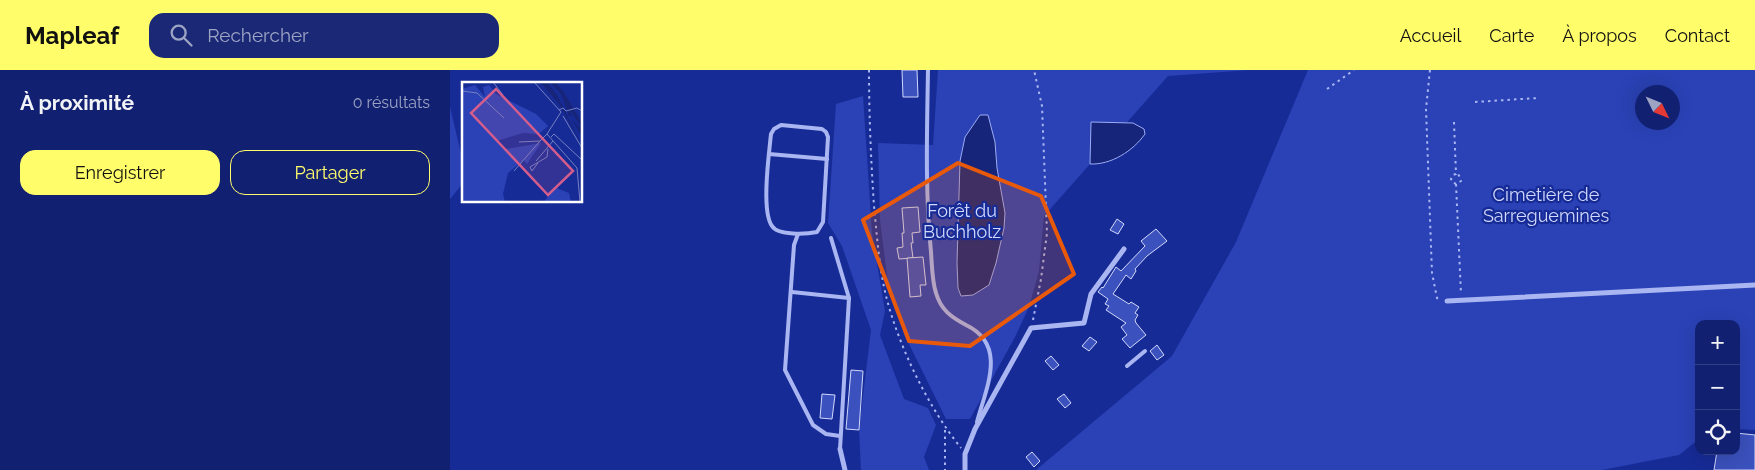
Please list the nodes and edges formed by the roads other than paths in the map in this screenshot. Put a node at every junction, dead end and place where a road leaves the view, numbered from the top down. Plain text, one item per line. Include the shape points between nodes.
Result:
1 (928, 70) edge
2 (769, 154) junction
3 (827, 159) junction
4 (798, 234) junction
5 (831, 238) dead end
6 (1124, 248) dead end
7 (1755, 285) edge
8 (792, 292) junction
9 (849, 298) junction
10 (1447, 301) road end
11 (1145, 351) dead end
12 (1127, 366) dead end
13 (975, 429) junction
14 (840, 436) junction
15 (840, 449) joint
16 (845, 470) edge
17 (966, 470) edge

1 - 13 lane via 927,216 935,292 943,309 952,318 973,328 991,351 992,366
2 - 3 lane
2 - 3 lane via 771,134 781,124 826,132
2 - 4 lane via 766,200 772,226
3 - 4 lane via 821,227 817,232
4 - 8 lane via 794,245
5 - 9 lane
6 - 13 street via 1091,294 1084,323 1031,328
7 - 10 street
8 - 9 lane
8 - 14 lane via 786,370 813,425 826,434
9 - 14 lane
11 - 12 lane
13 - 17 street via 966,454
14 - 15 lane
15 - 16 street

